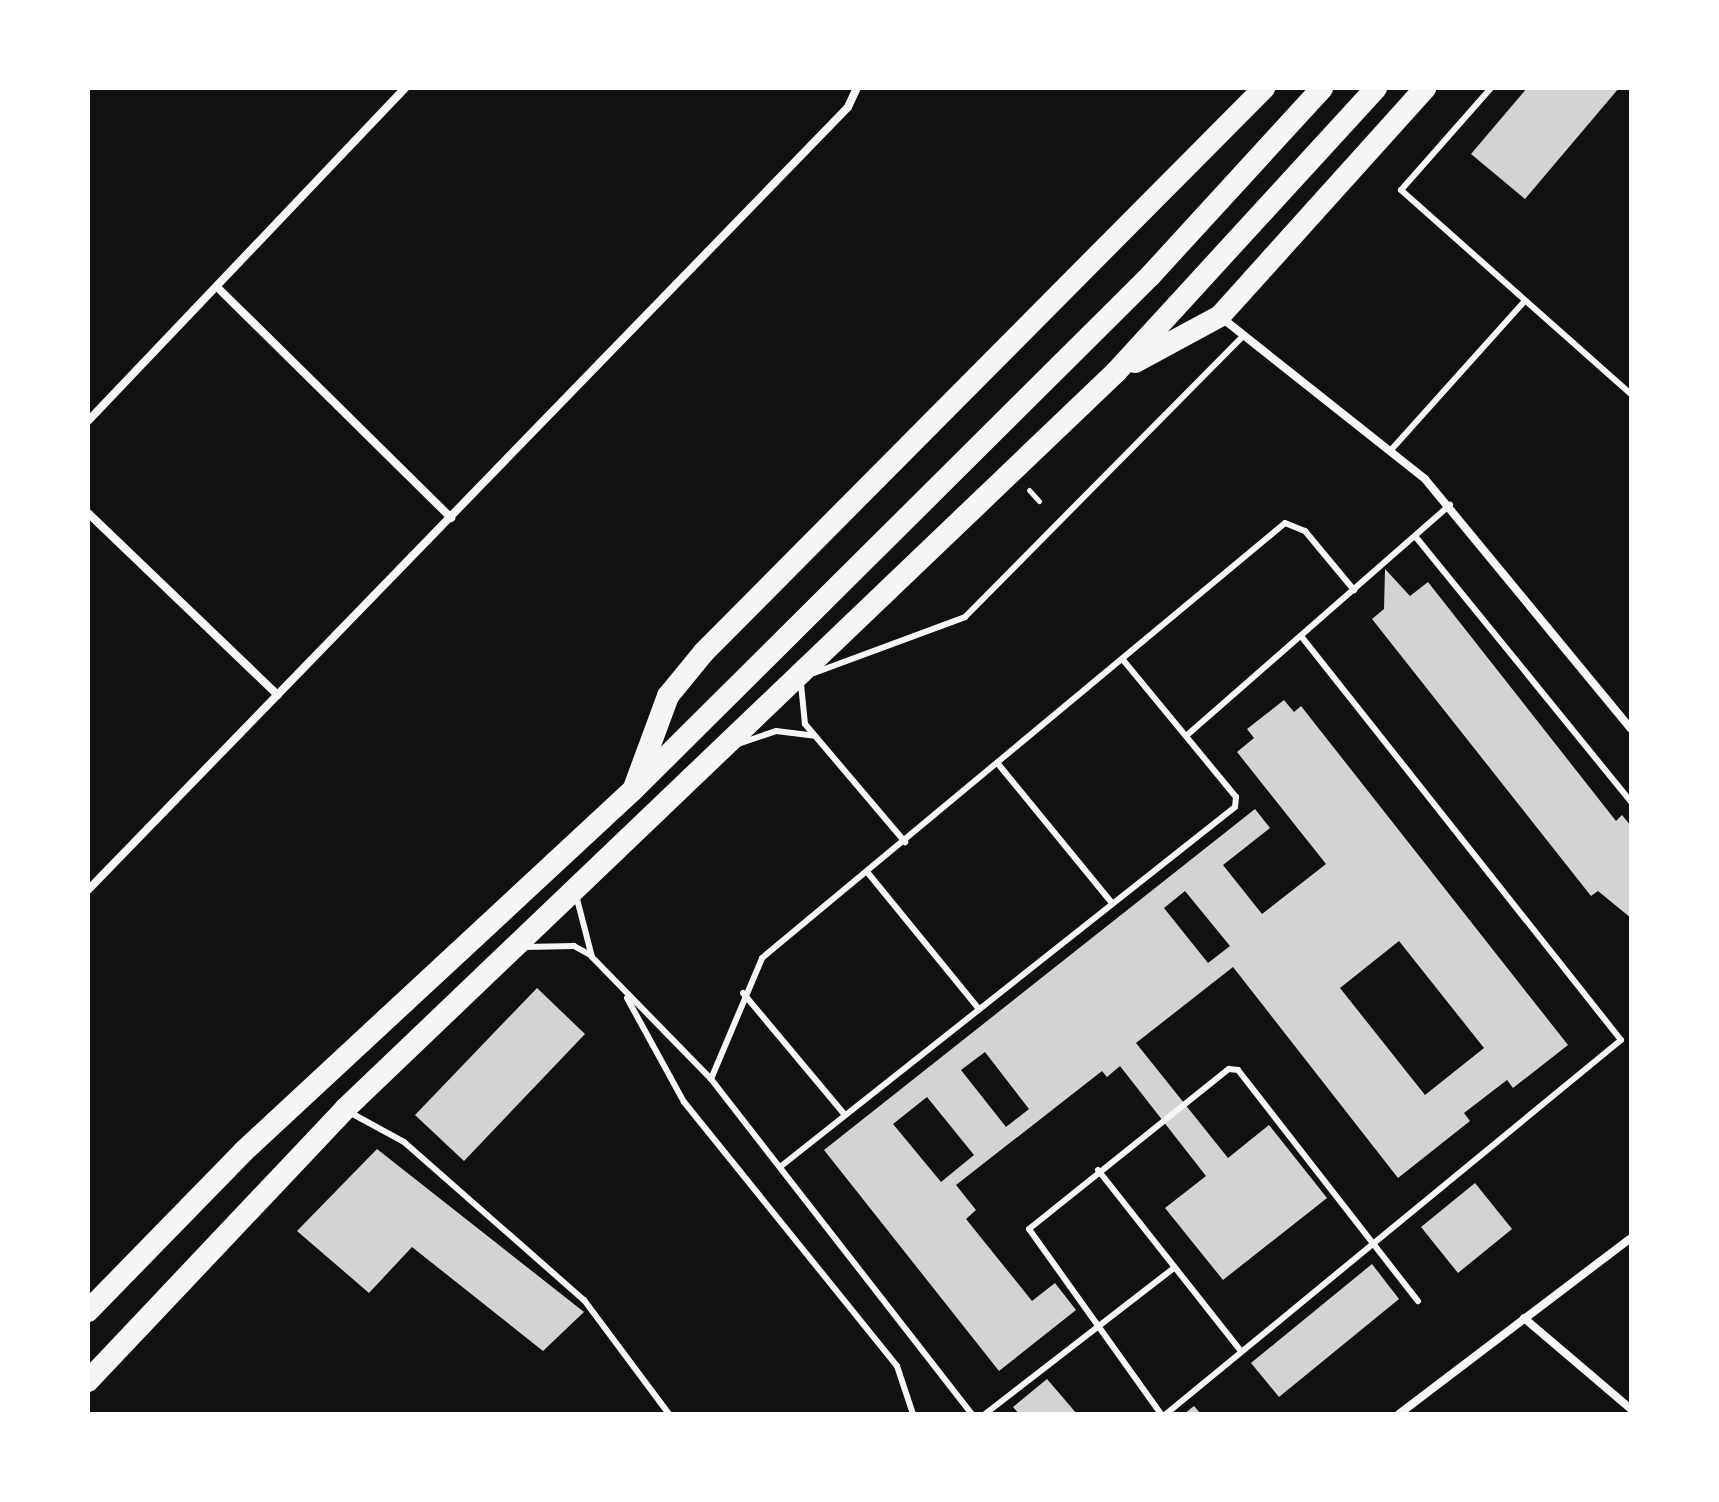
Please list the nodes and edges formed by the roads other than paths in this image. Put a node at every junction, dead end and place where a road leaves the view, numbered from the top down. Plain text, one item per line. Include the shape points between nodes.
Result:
1 (405, 88) edge
2 (857, 88) edge
3 (1264, 88) edge
4 (1322, 88) edge
5 (1376, 88) edge
6 (1425, 88) edge
7 (1491, 88) edge
8 (217, 287) junction
9 (1524, 302) junction
10 (1220, 316) junction
11 (1244, 335) junction
12 (1116, 372) junction
13 (1631, 394) edge
14 (88, 421) edge
15 (1391, 450) junction
16 (1450, 505) junction
17 (88, 513) edge
18 (451, 518) junction
19 (1415, 536) junction
20 (1354, 590) junction
21 (1301, 636) junction
22 (1124, 661) junction
23 (803, 677) junction
24 (278, 695) junction
25 (1631, 729) edge
26 (815, 736) junction
27 (1186, 736) junction
28 (733, 746) junction
29 (999, 765) junction
30 (633, 790) junction
31 (1631, 802) edge
32 (905, 842) junction
33 (868, 873) junction
34 (595, 874) junction
35 (88, 890) edge
36 (1112, 903) junction
37 (513, 949) junction
38 (592, 957) junction
39 (743, 993) junction
40 (626, 994) junction
41 (979, 1009) junction
42 (1631, 1033) edge
43 (1621, 1040) junction
44 (711, 1079) junction
45 (345, 1109) junction
46 (845, 1115) junction
47 (780, 1167) junction
48 (1098, 1170) junction
49 (1631, 1238) edge
50 (1374, 1246) junction
51 (1174, 1268) junction
52 (1418, 1301) dead end
53 (88, 1311) edge
54 (1524, 1318) junction
55 (1096, 1326) junction
56 (1241, 1351) junction
57 (88, 1381) edge
58 (1631, 1409) edge
59 (669, 1414) edge
60 (913, 1414) edge
61 (972, 1414) edge
62 (985, 1414) edge
63 (1164, 1414) edge
64 (1399, 1414) edge

1 - 8 street
2 - 18 street via 848,107
3 - 30 highway via 704,652 668,696 644,743
4 - 30 highway via 1150,276
5 - 12 highway
6 - 10 highway
7 - 9 lane via 1401,190
8 - 14 street
8 - 18 street
9 - 13 lane
9 - 15 lane
10 - 11 street
10 - 12 highway
11 - 15 street
11 - 23 lane via 965,617
12 - 23 highway
15 - 16 street
16 - 19 lane
16 - 25 street
17 - 24 street
18 - 24 street
19 - 20 lane
19 - 31 lane
20 - 21 lane
20 - 22 lane via 1305,531 1285,523
21 - 27 lane
21 - 43 lane
22 - 27 lane
22 - 29 lane
23 - 26 lane via 800,709
23 - 28 highway
24 - 35 street
26 - 28 lane via 776,731
26 - 32 lane
27 - 36 lane via 1238,802
28 - 34 highway
29 - 32 lane
29 - 36 lane
30 - 53 highway via 244,1151
32 - 33 lane
33 - 39 lane via 762,958
33 - 41 lane
34 - 37 highway
34 - 38 lane via 575,906
36 - 41 lane
37 - 38 lane via 543,942
37 - 45 highway
38 - 40 lane
39 - 44 lane
39 - 46 lane
40 - 44 lane
40 - 60 lane via 684,1102 897,1366
41 - 46 lane
42 - 43 lane
43 - 50 lane
44 - 47 lane
45 - 57 highway
45 - 59 lane via 404,1142 584,1300
46 - 47 lane
47 - 61 lane
48 - 50 lane via 1229,1069 1238,1070
48 - 51 lane
48 - 55 lane via 1029,1229
49 - 54 street
50 - 52 lane
50 - 56 lane
51 - 55 lane
51 - 56 lane
54 - 58 street
54 - 64 street
55 - 62 lane
55 - 63 lane
56 - 63 lane

